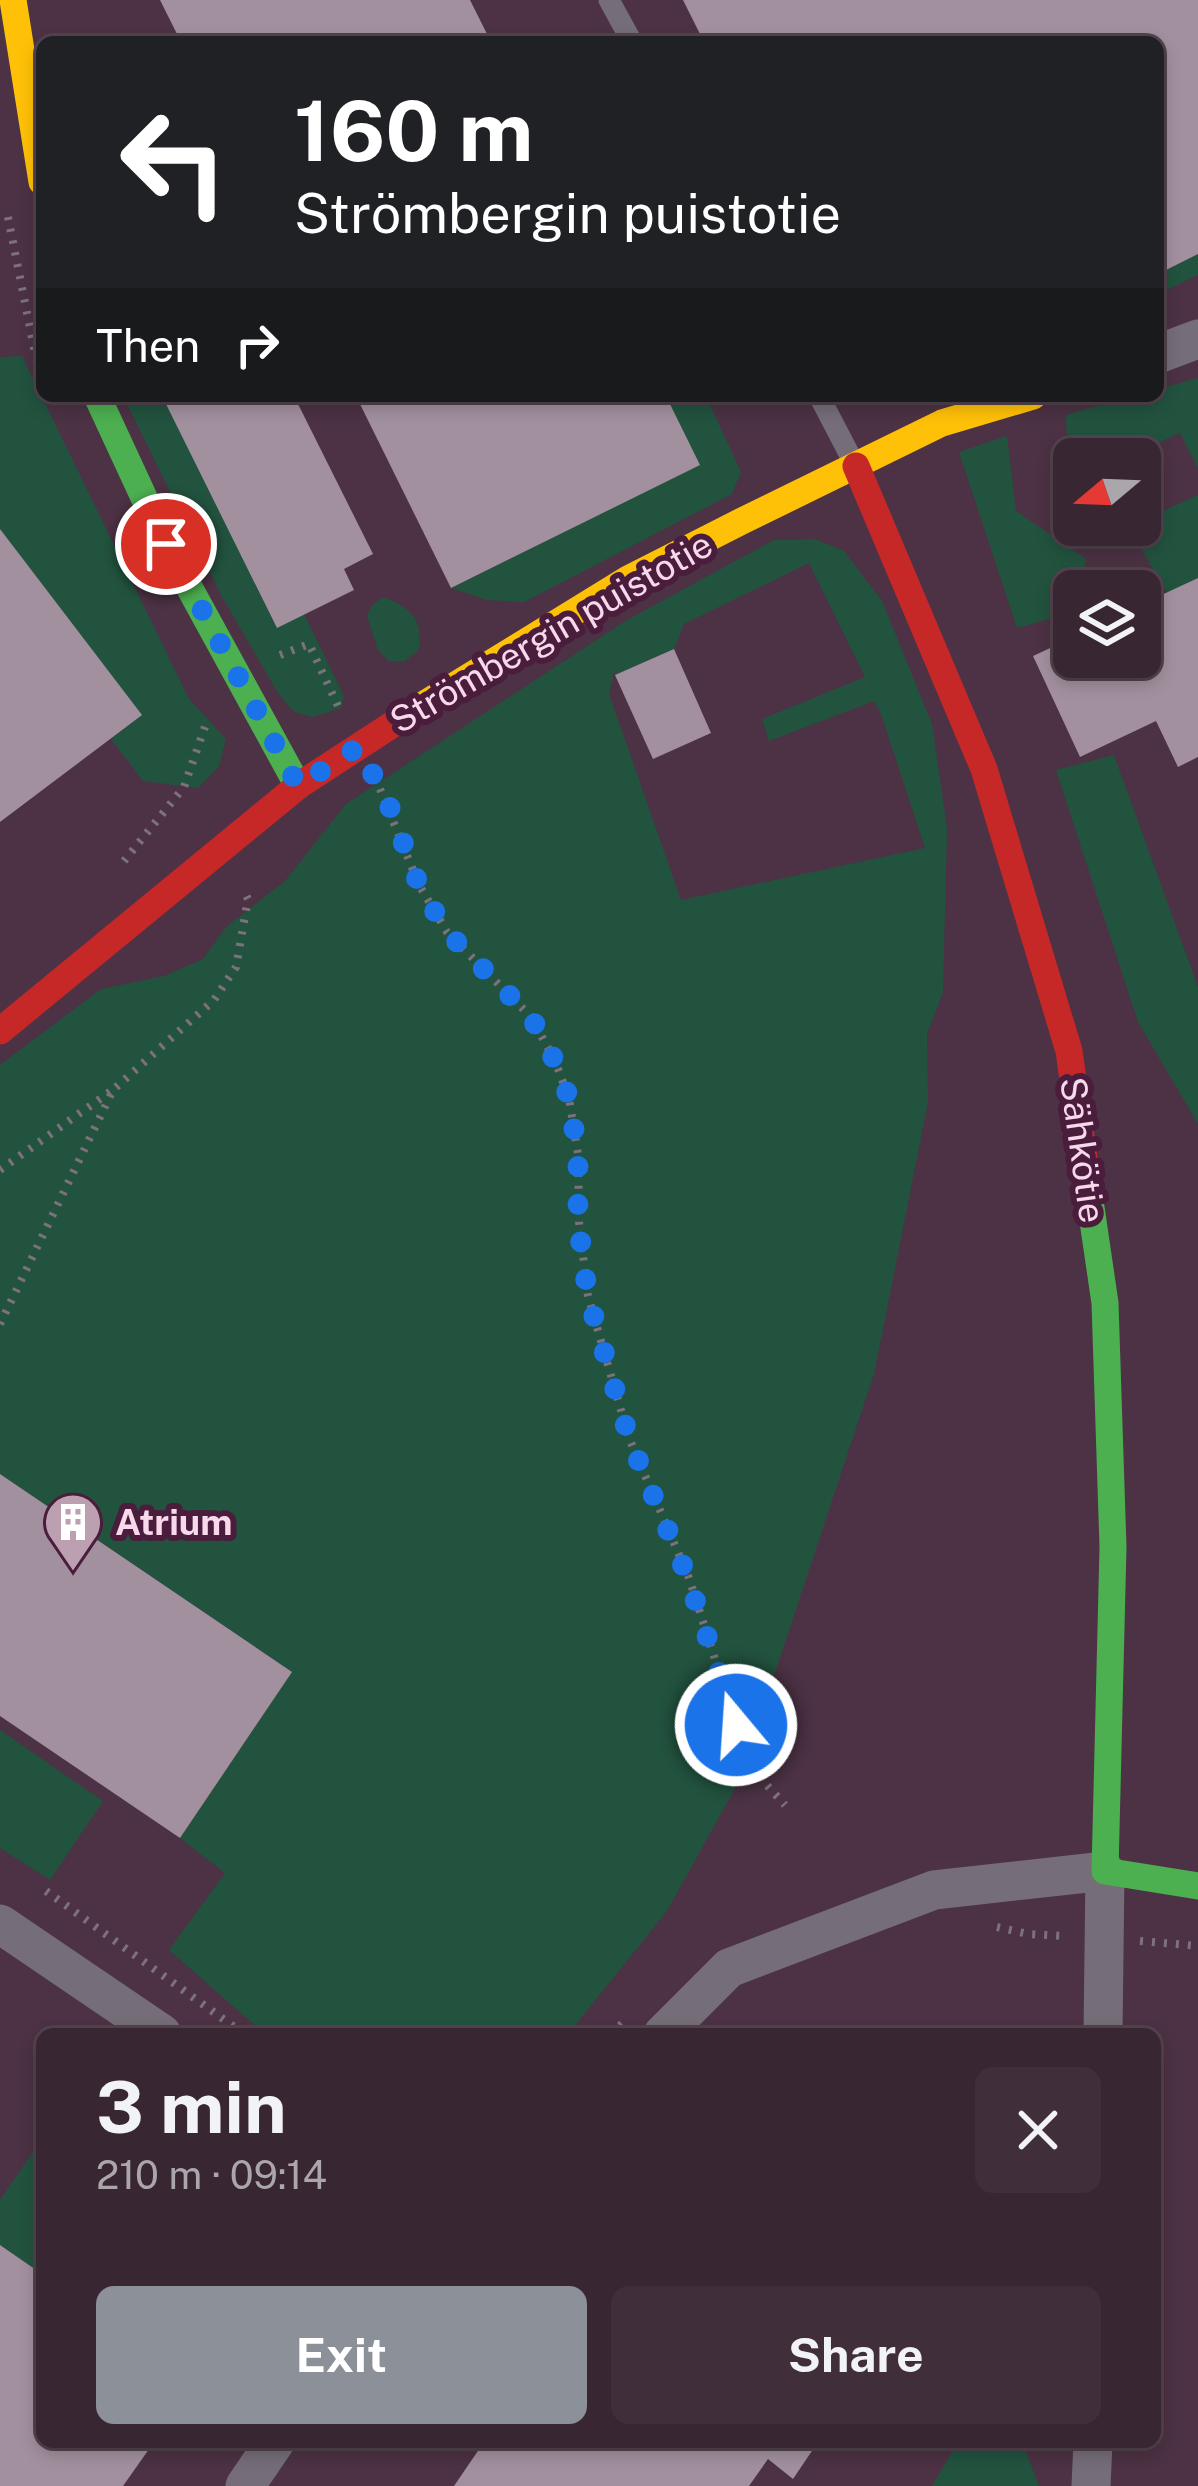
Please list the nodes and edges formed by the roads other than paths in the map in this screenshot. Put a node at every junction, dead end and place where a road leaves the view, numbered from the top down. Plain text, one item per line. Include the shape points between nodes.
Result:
1 (13, 0) edge
2 (609, 0) edge
3 (629, 36) edge
4 (36, 144) edge
5 (1198, 339) edge
6 (1164, 352) edge
7 (100, 402) edge
8 (822, 402) edge
9 (1013, 402) edge
10 (856, 466) junction
11 (298, 786) junction
12 (0, 1031) edge
13 (1105, 1871) junction
14 (1198, 1886) edge
15 (0, 1924) edge
16 (153, 2028) edge
17 (669, 2028) edge
18 (1103, 2028) edge
19 (271, 2448) edge
20 (1093, 2448) edge
21 (245, 2486) edge
22 (1091, 2486) edge

1 - 4 street
2 - 3 lane
5 - 6 street
7 - 11 street via 187,586
8 - 10 lane
9 - 10 street, Strömbergin puistotie via 942,423
10 - 11 street, Strömbergin puistotie via 628,579
10 - 13 street, Sähkötie via 984,769 1069,1051 1105,1303 1113,1547
11 - 12 street, Strömbergin puistotie
13 - 14 street
13 - 17 street via 934,1890 729,1967
13 - 18 street
15 - 16 street
19 - 21 street
20 - 22 street

